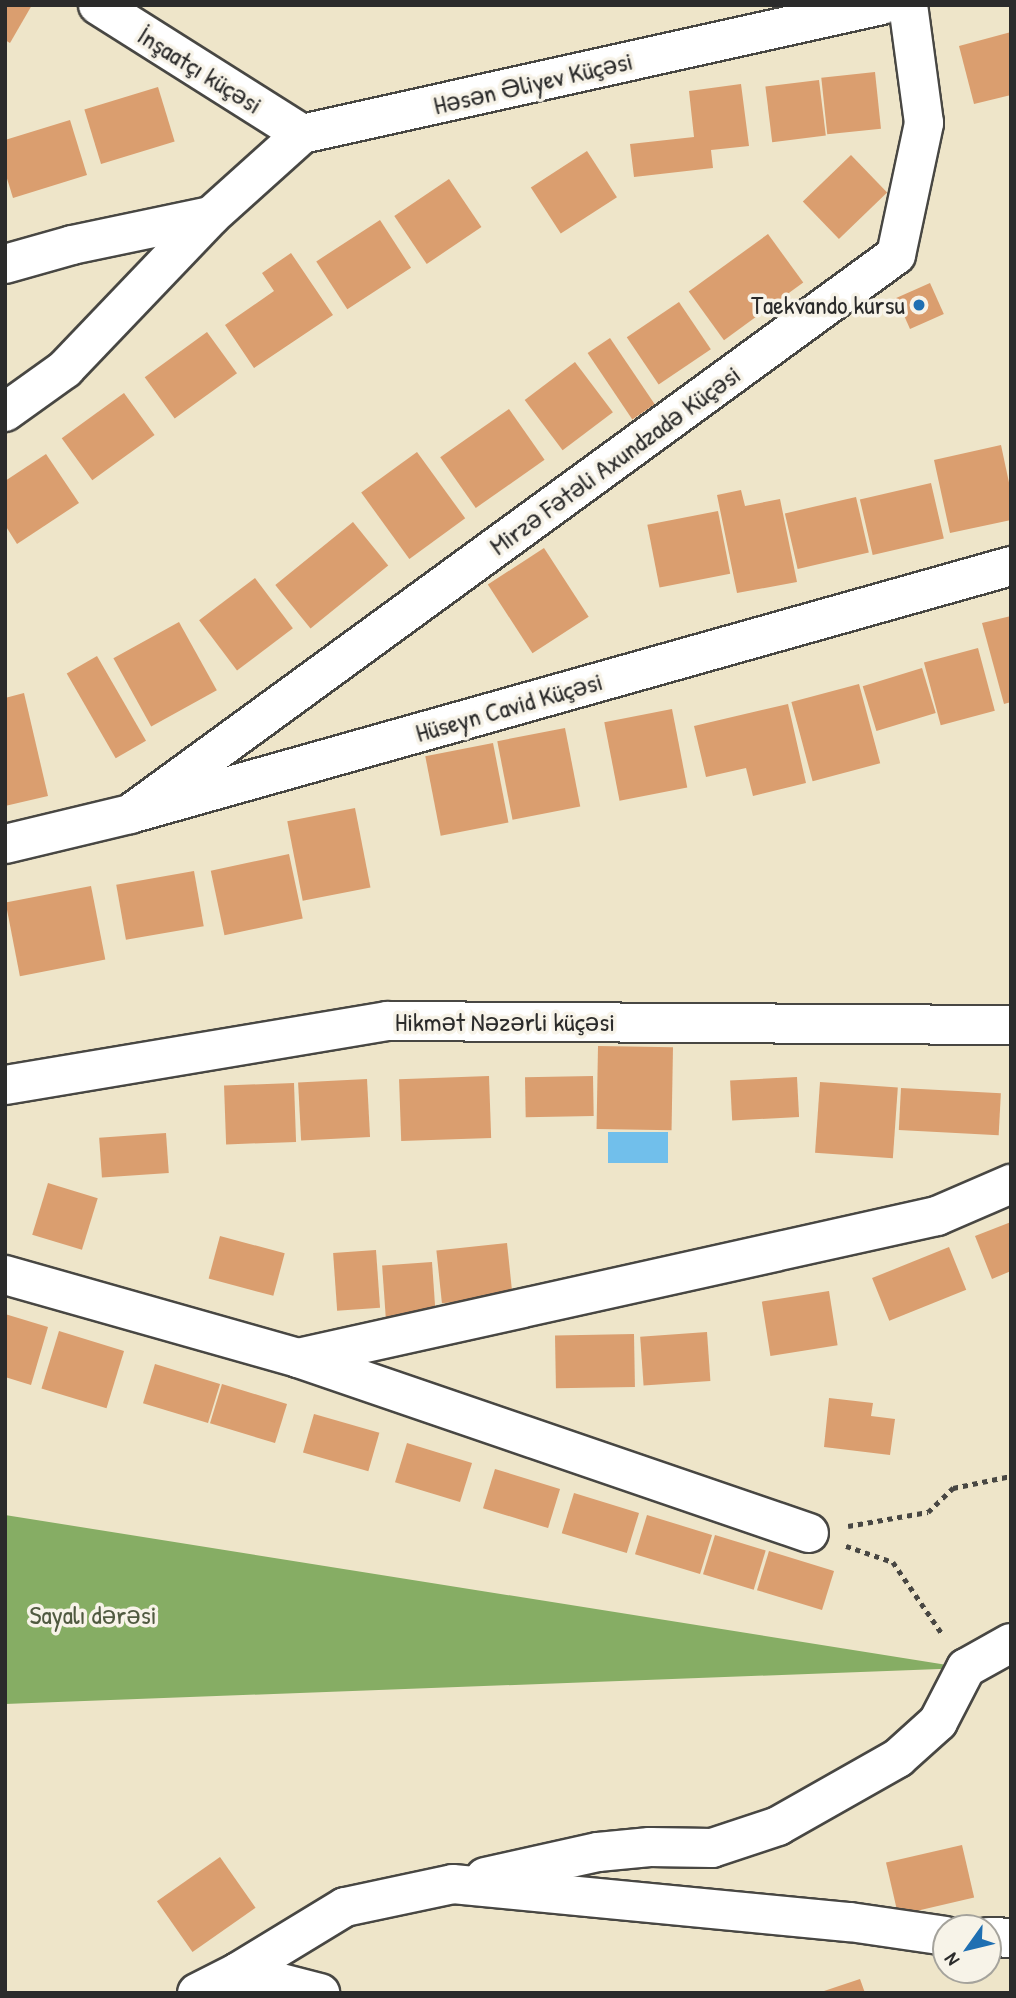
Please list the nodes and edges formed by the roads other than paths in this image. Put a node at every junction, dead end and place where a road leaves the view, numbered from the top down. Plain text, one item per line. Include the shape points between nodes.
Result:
1 (98, 5) edge
2 (882, 5) edge
3 (908, 5) edge
4 (302, 134) junction
5 (211, 216) junction
6 (5, 264) edge
7 (5, 412) edge
8 (1011, 566) edge
9 (130, 814) junction
10 (5, 844) edge
11 (1011, 1025) edge
12 (5, 1085) edge
13 (1011, 1184) edge
14 (5, 1275) edge
15 (298, 1358) junction
16 (809, 1533) road end
17 (1011, 1643) edge
18 (453, 1884) junction
19 (932, 1934) edge
20 (238, 1972) junction
21 (197, 1993) edge
22 (320, 1993) edge

1 - 4 street, İnşaatçı küçəsi
2 - 4 street, Həsən Əliyev Küçəsi
3 - 9 street, Mirzə Fətəli Axundzadə Küçəsi via 924,123 895,255
4 - 5 street, Həsən Əliyev Küçəsi
5 - 6 street
5 - 7 street, Həsən Əliyev Küçəsi via 65,369
8 - 9 street, Hüseyn Cavid Küçəsi
9 - 10 street, Hüseyn Cavid Küçəsi
11 - 12 street, Hikmət Nəzərli küçəsi via 387,1021
13 - 15 street via 937,1216
14 - 15 street
15 - 16 street
17 - 18 street via 966,1668 938,1722 898,1758 778,1826 712,1848 598,1852
18 - 19 street
18 - 20 street via 345,1907
20 - 21 street
20 - 22 street

